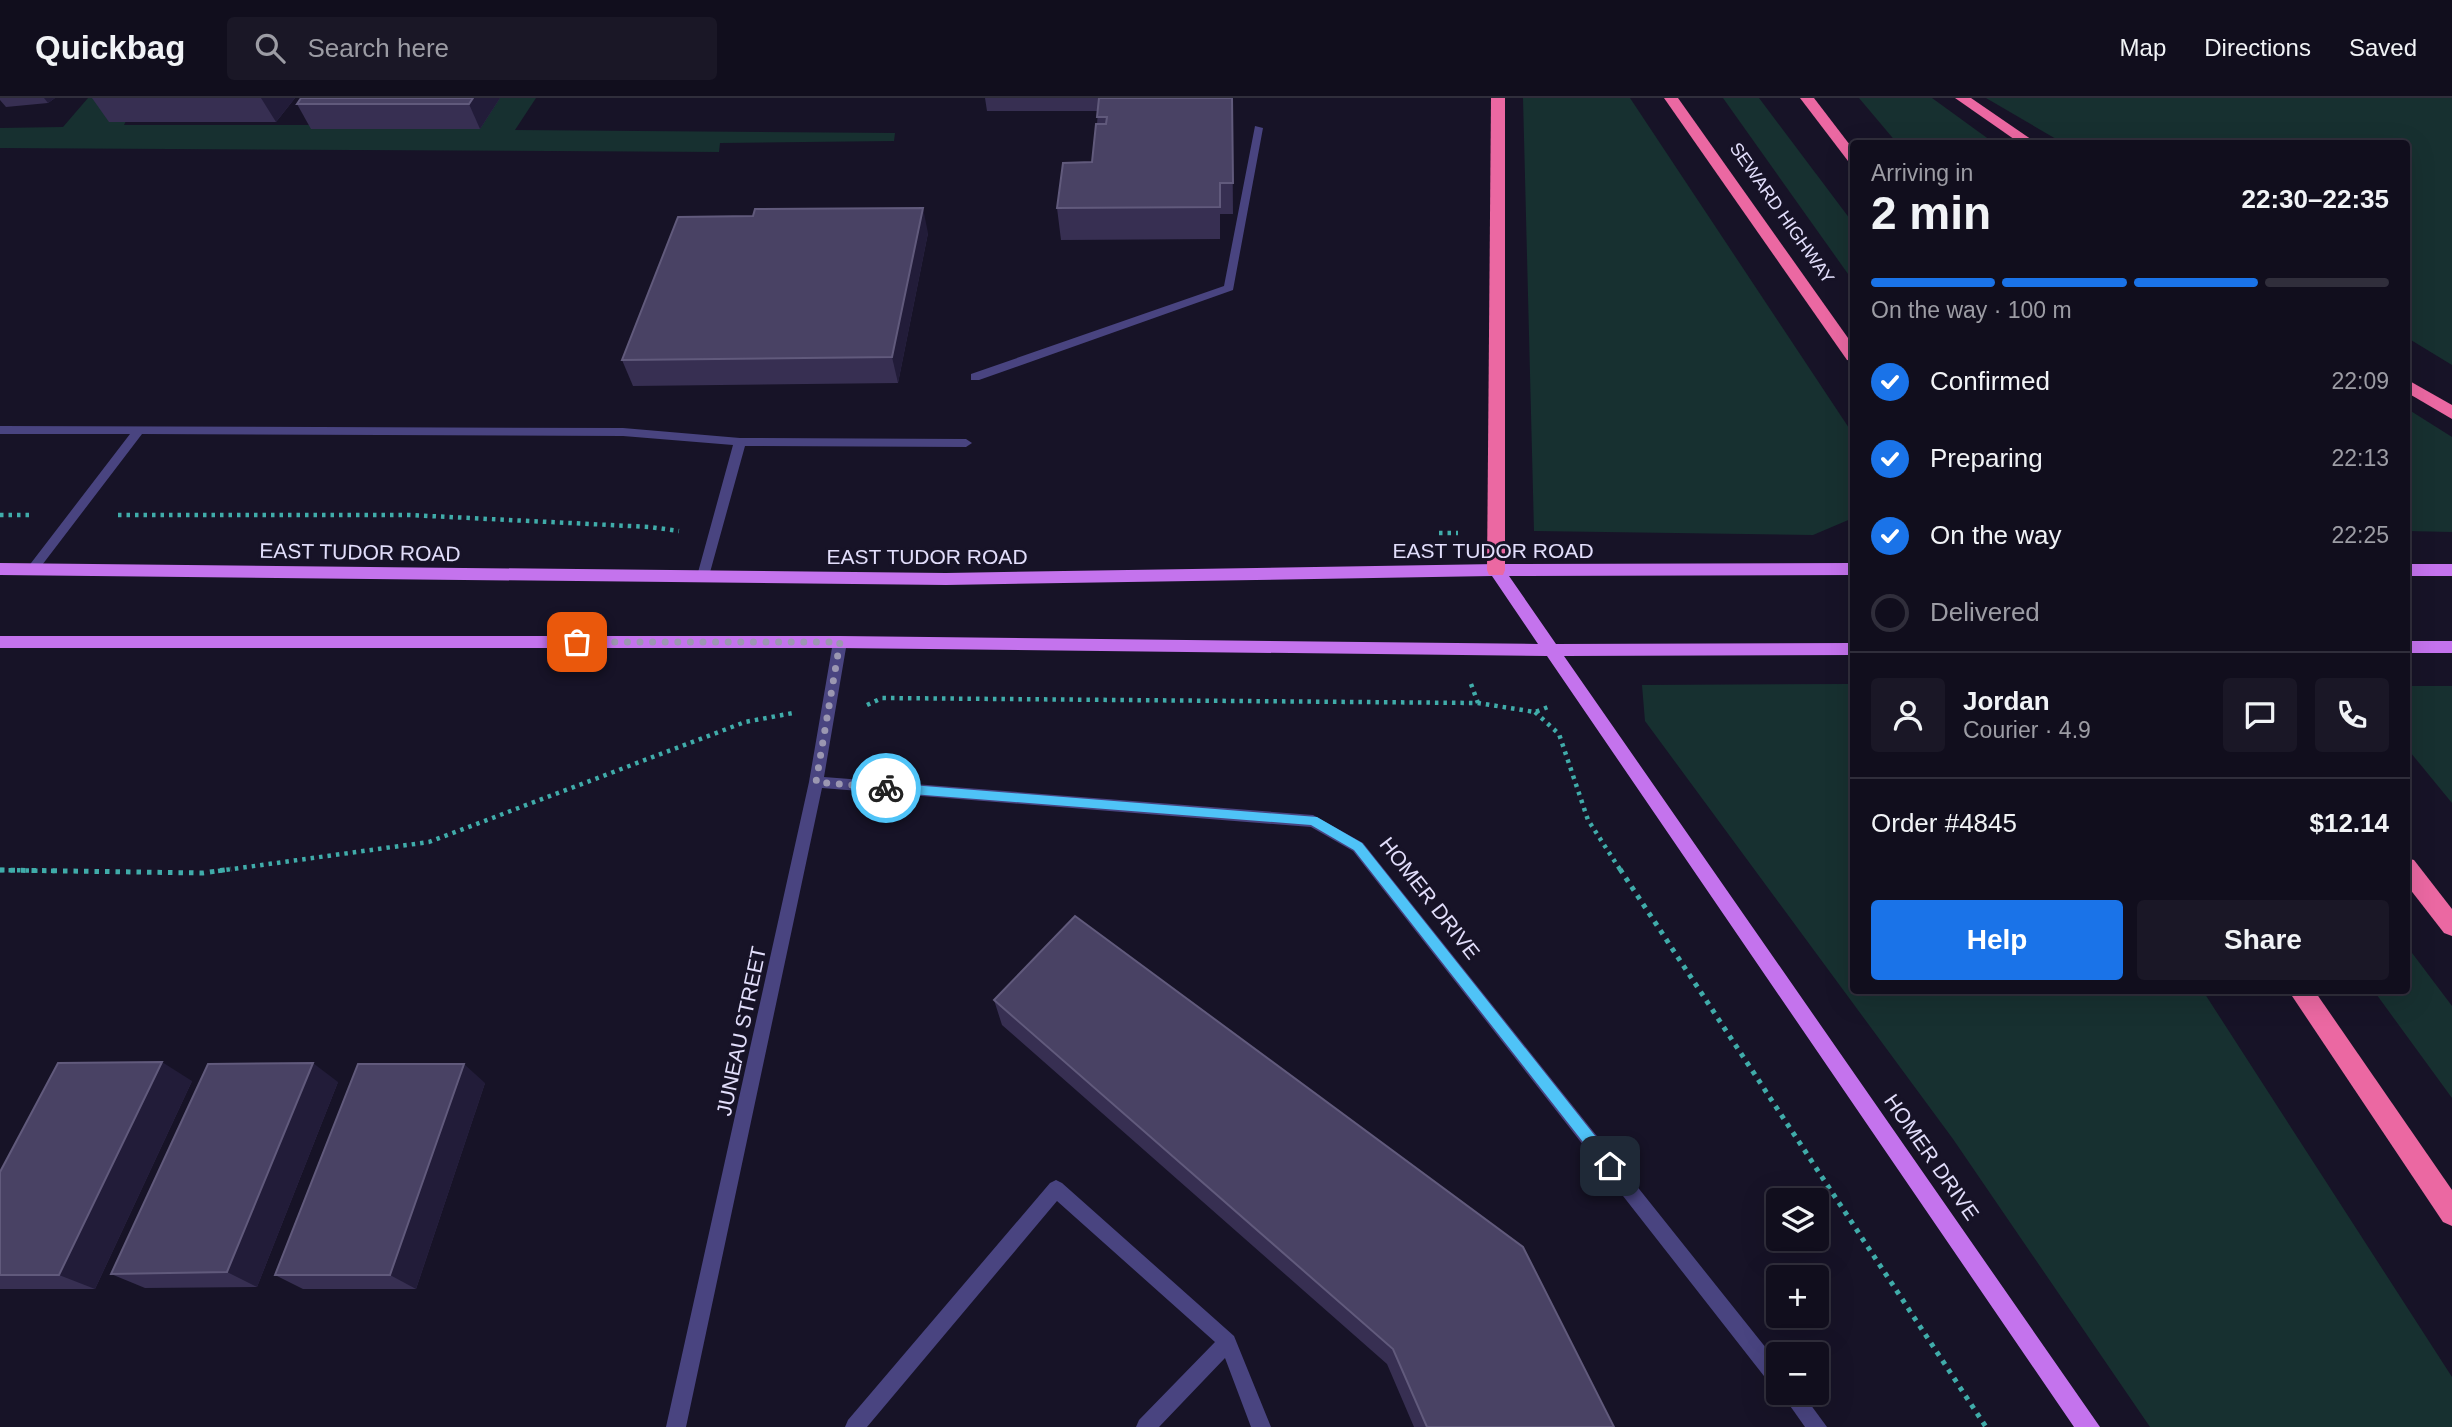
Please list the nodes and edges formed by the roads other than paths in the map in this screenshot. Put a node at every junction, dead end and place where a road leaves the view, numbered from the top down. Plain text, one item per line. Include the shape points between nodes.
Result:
1 (1498, 98) edge
2 (1671, 98) edge
3 (1807, 98) edge
4 (1962, 98) edge
5 (1258, 128) dead end
6 (2025, 140) edge
7 (1850, 154) edge
8 (1850, 352) edge
9 (975, 377) dead end
10 (2410, 387) edge
11 (2452, 413) edge
12 (0, 429) edge
13 (139, 430) junction
14 (740, 442) junction
15 (966, 443) dead end
16 (0, 569) edge
17 (1850, 569) edge
18 (32, 570) junction
19 (1496, 570) junction
20 (2410, 570) edge
21 (2452, 570) edge
22 (703, 576) junction
23 (0, 642) edge
24 (840, 642) junction
25 (2410, 647) edge
26 (2452, 647) edge
27 (1850, 649) edge
28 (1553, 650) junction
29 (816, 782) junction
30 (2410, 872) edge
31 (2452, 926) edge
32 (2303, 994) edge
33 (2452, 1213) edge
34 (1228, 1342) junction
35 (1766, 1363) edge
36 (1799, 1405) edge
37 (676, 1427) edge
38 (855, 1427) edge
39 (1146, 1427) edge
40 (1262, 1427) edge
41 (1816, 1427) edge
42 (2088, 1427) edge

1 - 19 highway
2 - 8 highway, SEWARD HIGHWAY
3 - 7 highway
4 - 6 highway
5 - 9 street via 1229,288
10 - 11 highway
12 - 13 street
13 - 14 street via 623,432
13 - 18 street
14 - 15 street
14 - 22 street
16 - 18 main road, EAST TUDOR ROAD
17 - 19 main road, EAST TUDOR ROAD
18 - 22 main road, EAST TUDOR ROAD
19 - 22 main road, EAST TUDOR ROAD via 946,579
19 - 28 main road, HOMER DRIVE
20 - 21 main road
23 - 24 main road
24 - 28 main road
24 - 29 street, JUNEAU STREET
25 - 26 main road
27 - 28 main road
28 - 42 main road, HOMER DRIVE
29 - 35 street, HOMER DRIVE via 1313,821 1358,847
29 - 37 street, JUNEAU STREET
30 - 31 highway
32 - 33 highway
34 - 38 street via 1056,1189
34 - 39 street
34 - 40 street
36 - 41 street

